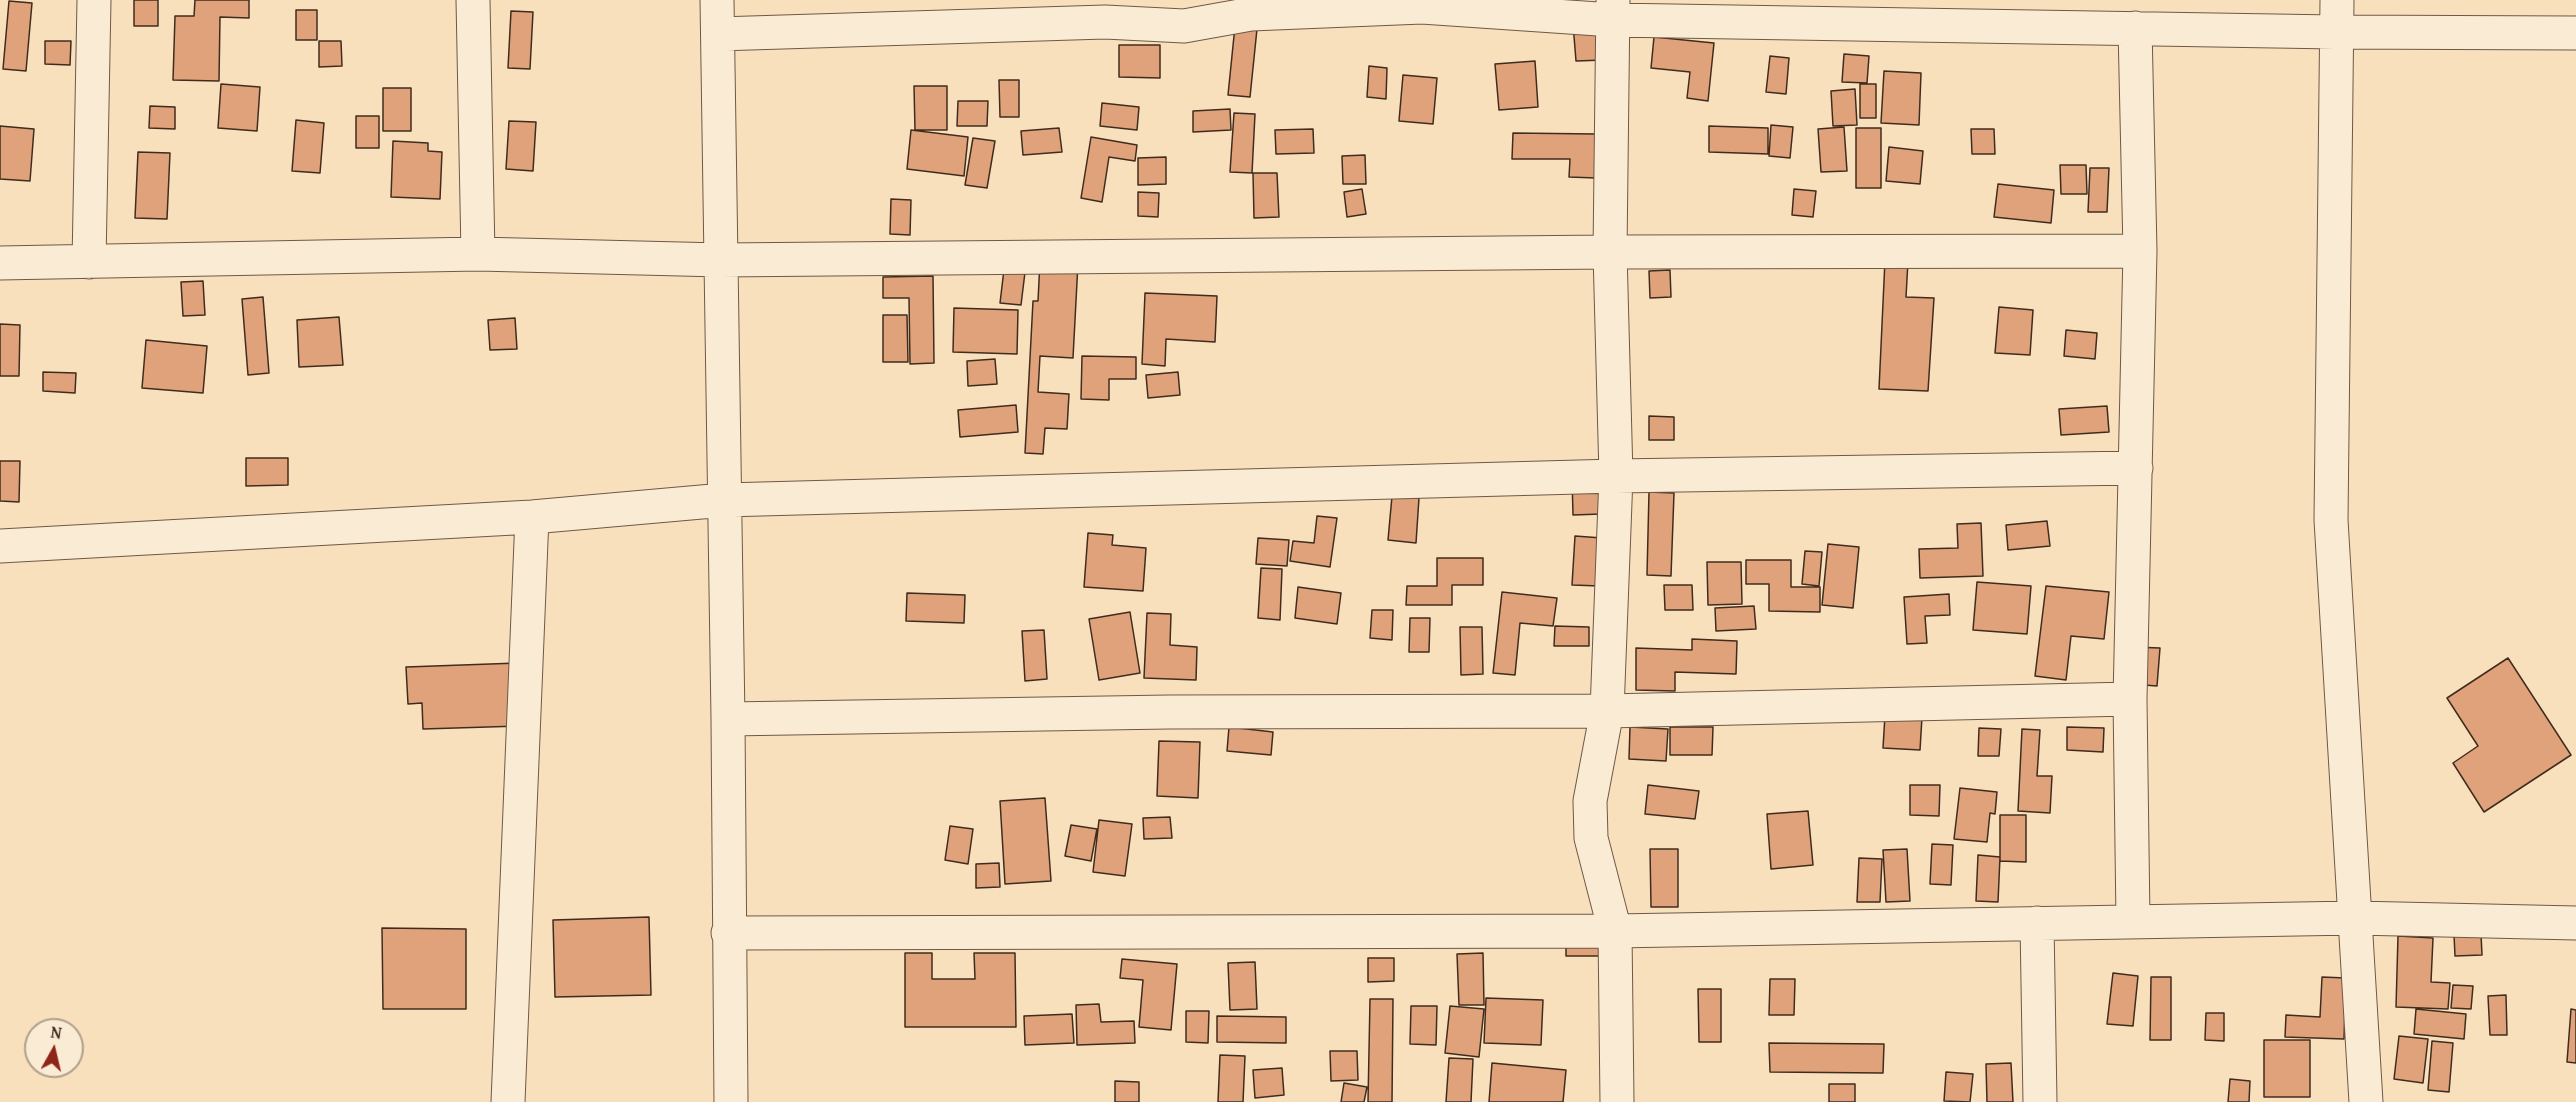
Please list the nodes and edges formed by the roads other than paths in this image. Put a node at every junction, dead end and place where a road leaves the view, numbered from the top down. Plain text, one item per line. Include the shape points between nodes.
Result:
1 (94, 0) edge
2 (472, 0) edge
3 (717, 0) edge
4 (2337, 0) edge
5 (1613, 10) edge
6 (2135, 28) junction
7 (2335, 32) junction
8 (2576, 33) edge
9 (718, 34) junction
10 (2140, 251) junction
11 (1610, 252) junction
12 (478, 254) junction
13 (721, 260) junction
14 (89, 262) junction
15 (0, 263) edge
16 (2136, 468) junction
17 (1616, 476) junction
18 (724, 500) junction
19 (532, 517) junction
20 (0, 546) edge
21 (2130, 699) junction
22 (1606, 711) junction
23 (728, 719) junction
24 (2355, 918) junction
25 (2133, 921) junction
26 (2037, 923) junction
27 (2576, 923) edge
28 (1615, 931) junction
29 (728, 933) junction
30 (508, 1102) edge
31 (731, 1102) edge
32 (1617, 1102) edge
33 (2040, 1102) edge
34 (2366, 1102) edge

1 - 14 street
2 - 12 street
3 - 9 street
4 - 7 street
5 - 6 street
5 - 9 street via 1422,7 1251,14 1184,26 1105,22
5 - 11 street
6 - 7 street
6 - 10 street
7 - 8 street
7 - 24 street via 2331,520
9 - 13 street
10 - 11 street
10 - 16 street
11 - 13 street
11 - 17 street
12 - 13 street
12 - 14 street
13 - 18 street
14 - 15 street
16 - 17 street
16 - 21 street
17 - 18 street
17 - 22 street
18 - 19 street
18 - 23 street
19 - 20 street
19 - 30 street
21 - 22 street
21 - 25 street
22 - 23 street
22 - 28 street via 1590,801 1591,838
23 - 29 street
24 - 25 street
24 - 27 street
24 - 34 street
25 - 26 street
26 - 28 street
26 - 33 street
28 - 29 street
28 - 32 street
29 - 31 street

